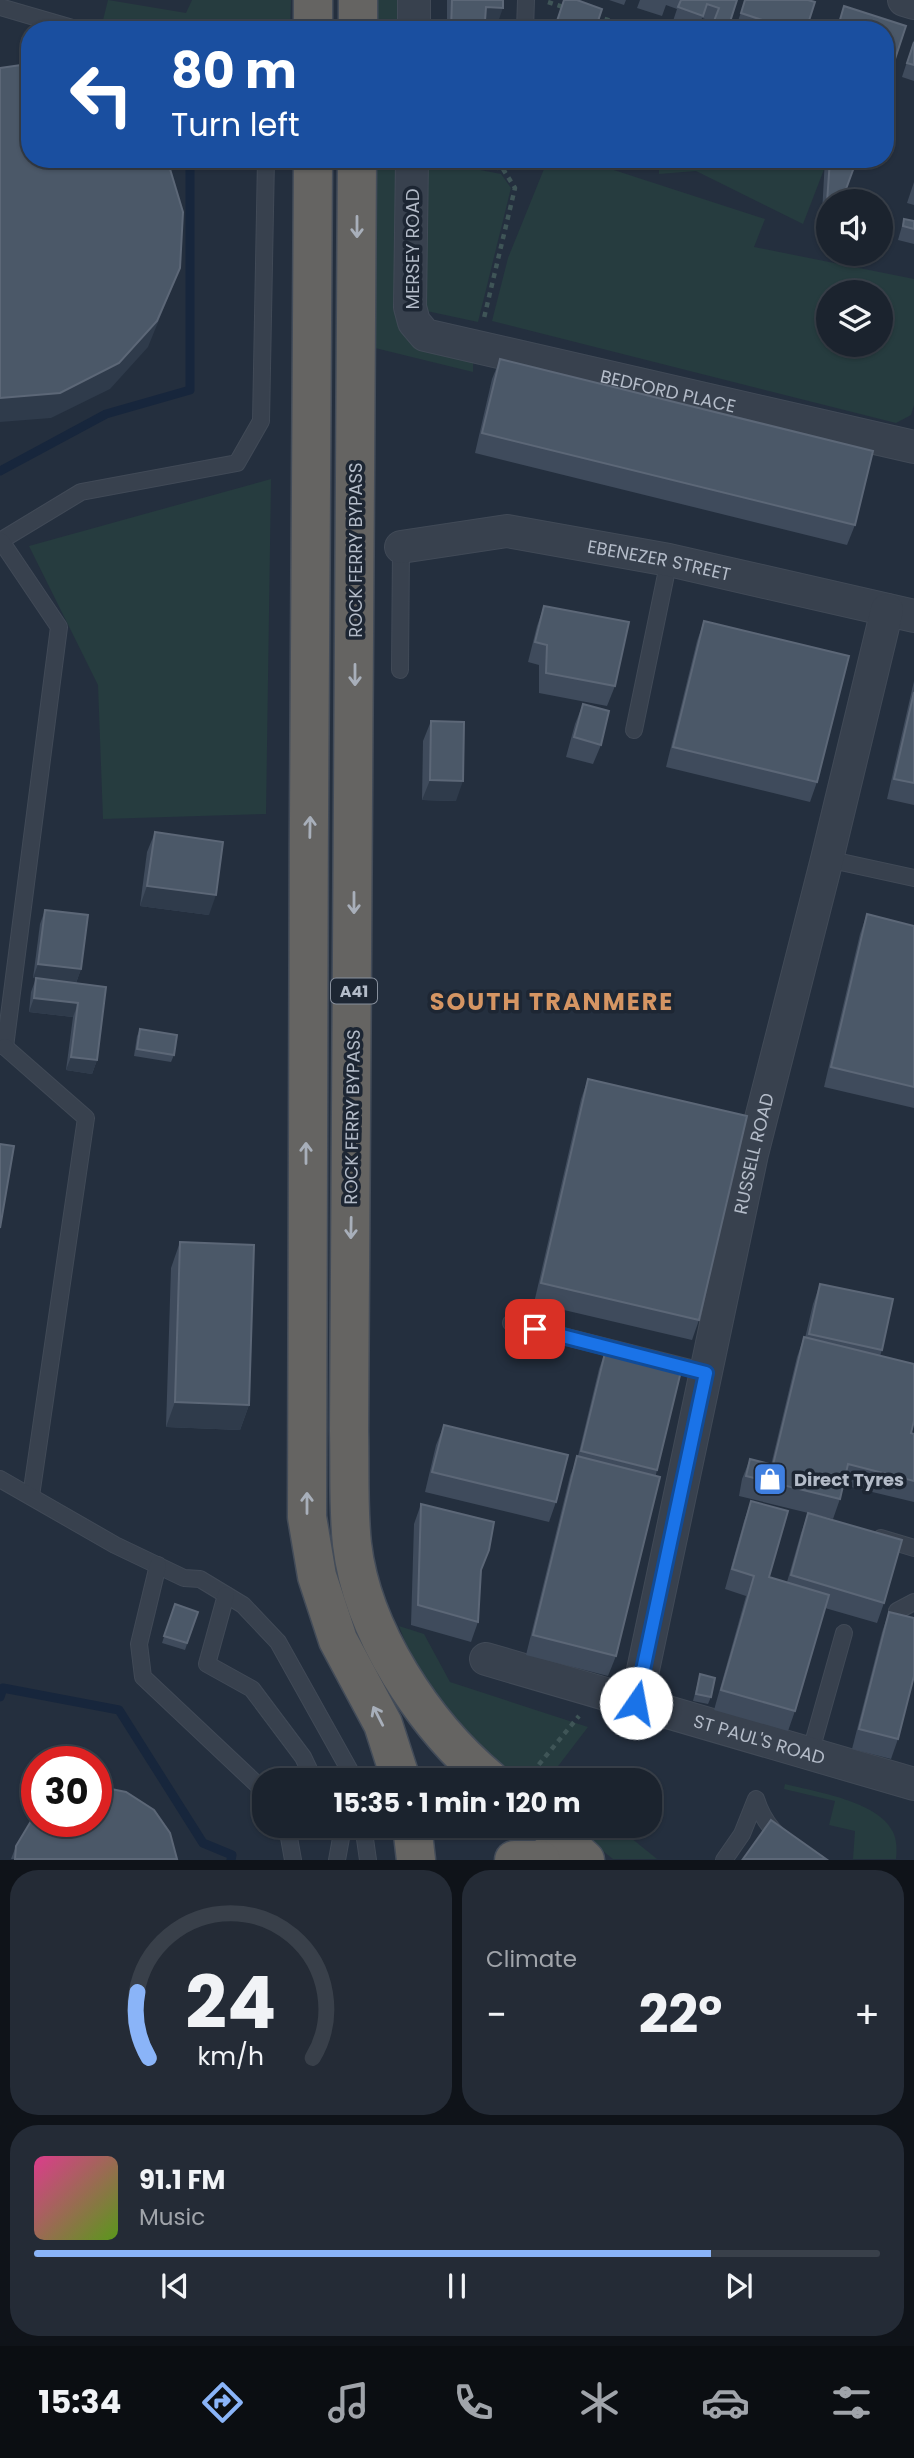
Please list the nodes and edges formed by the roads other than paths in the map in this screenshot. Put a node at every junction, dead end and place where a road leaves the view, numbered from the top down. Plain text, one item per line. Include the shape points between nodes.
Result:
1 (313, 0) edge
2 (358, 0) edge
3 (414, 0) edge
4 (526, 0) edge
5 (904, 0) edge
6 (914, 3) edge
7 (0, 7) edge
8 (48, 21) edge
9 (313, 21) edge
10 (358, 21) edge
11 (414, 21) edge
12 (525, 21) edge
13 (265, 168) edge
14 (313, 168) edge
15 (357, 168) edge
16 (412, 168) edge
17 (425, 335) joint
18 (914, 447) edge
19 (1, 541) edge
20 (401, 547) joint
21 (669, 561) junction
22 (901, 613) edge
23 (400, 670) dead end
24 (634, 730) dead end
25 (827, 859) junction
26 (914, 878) edge
27 (3, 1046) edge
28 (511, 1323) dead end
29 (706, 1373) junction
30 (0, 1479) edge
31 (31, 1496) junction
32 (870, 1535) edge
33 (914, 1548) edge
34 (158, 1565) junction
35 (226, 1595) junction
36 (914, 1602) edge
37 (897, 1611) edge
38 (844, 1633) dead end
39 (486, 1659) dead end
40 (636, 1703) junction
41 (810, 1754) junction
42 (308, 1768) edge
43 (348, 1768) edge
44 (397, 1768) edge
45 (477, 1768) edge
46 (252, 1780) edge
47 (914, 1784) edge
48 (289, 1838) edge
49 (341, 1838) edge
50 (365, 1838) edge
51 (413, 1838) edge
52 (561, 1838) edge
53 (293, 1860) edge
54 (337, 1860) edge
55 (368, 1860) edge
56 (416, 1860) edge
57 (514, 1860) edge
58 (541, 1860) edge
59 (585, 1860) edge
60 (724, 1860) edge
61 (809, 1860) edge

1 - 9 highway
2 - 10 highway
3 - 11 street
4 - 12 lane
5 - 6 street
7 - 8 lane
13 - 19 lane via 261,421 237,463 81,492
44 -> 14 highway, A41 via 383,1724 338,1640 317,1576 307,1517
15 -> 45 highway, ROCK FERRY BYPASS / A41 via 352,1544 372,1617 401,1676 445,1737
16 - 17 street, MERSEY ROAD via 410,307 414,322
17 - 18 street, BEDFORD PLACE
19 - 27 lane via 60,627
20 - 21 street, EBENEZER STREET via 506,531
20 - 23 lane
21 - 22 street, EBENEZER STREET
21 - 24 lane
22 - 25 street, RUSSELL ROAD
25 - 26 lane
25 - 29 street, RUSSELL ROAD via 752,1154
27 - 31 lane via 86,1118
28 - 29 lane
29 - 40 street, RUSSELL ROAD
30 - 31 lane
31 - 34 lane
32 - 33 lane
34 - 35 lane via 200,1579
34 - 46 lane via 139,1644 143,1677
35 - 42 lane via 207,1664 252,1689
35 - 43 lane via 243,1605 278,1642
36 - 37 lane
38 - 41 lane
39 - 40 street, ST PAUL'S ROAD
40 - 41 street, ST PAUL'S ROAD
41 - 47 street, ST PAUL'S ROAD
48 - 53 lane
49 - 54 lane
50 - 55 lane
51 - 56 highway
52 - 59 highway
57 - 58 highway
60 - 61 lane via 742,1834 756,1799 762,1818 775,1834

